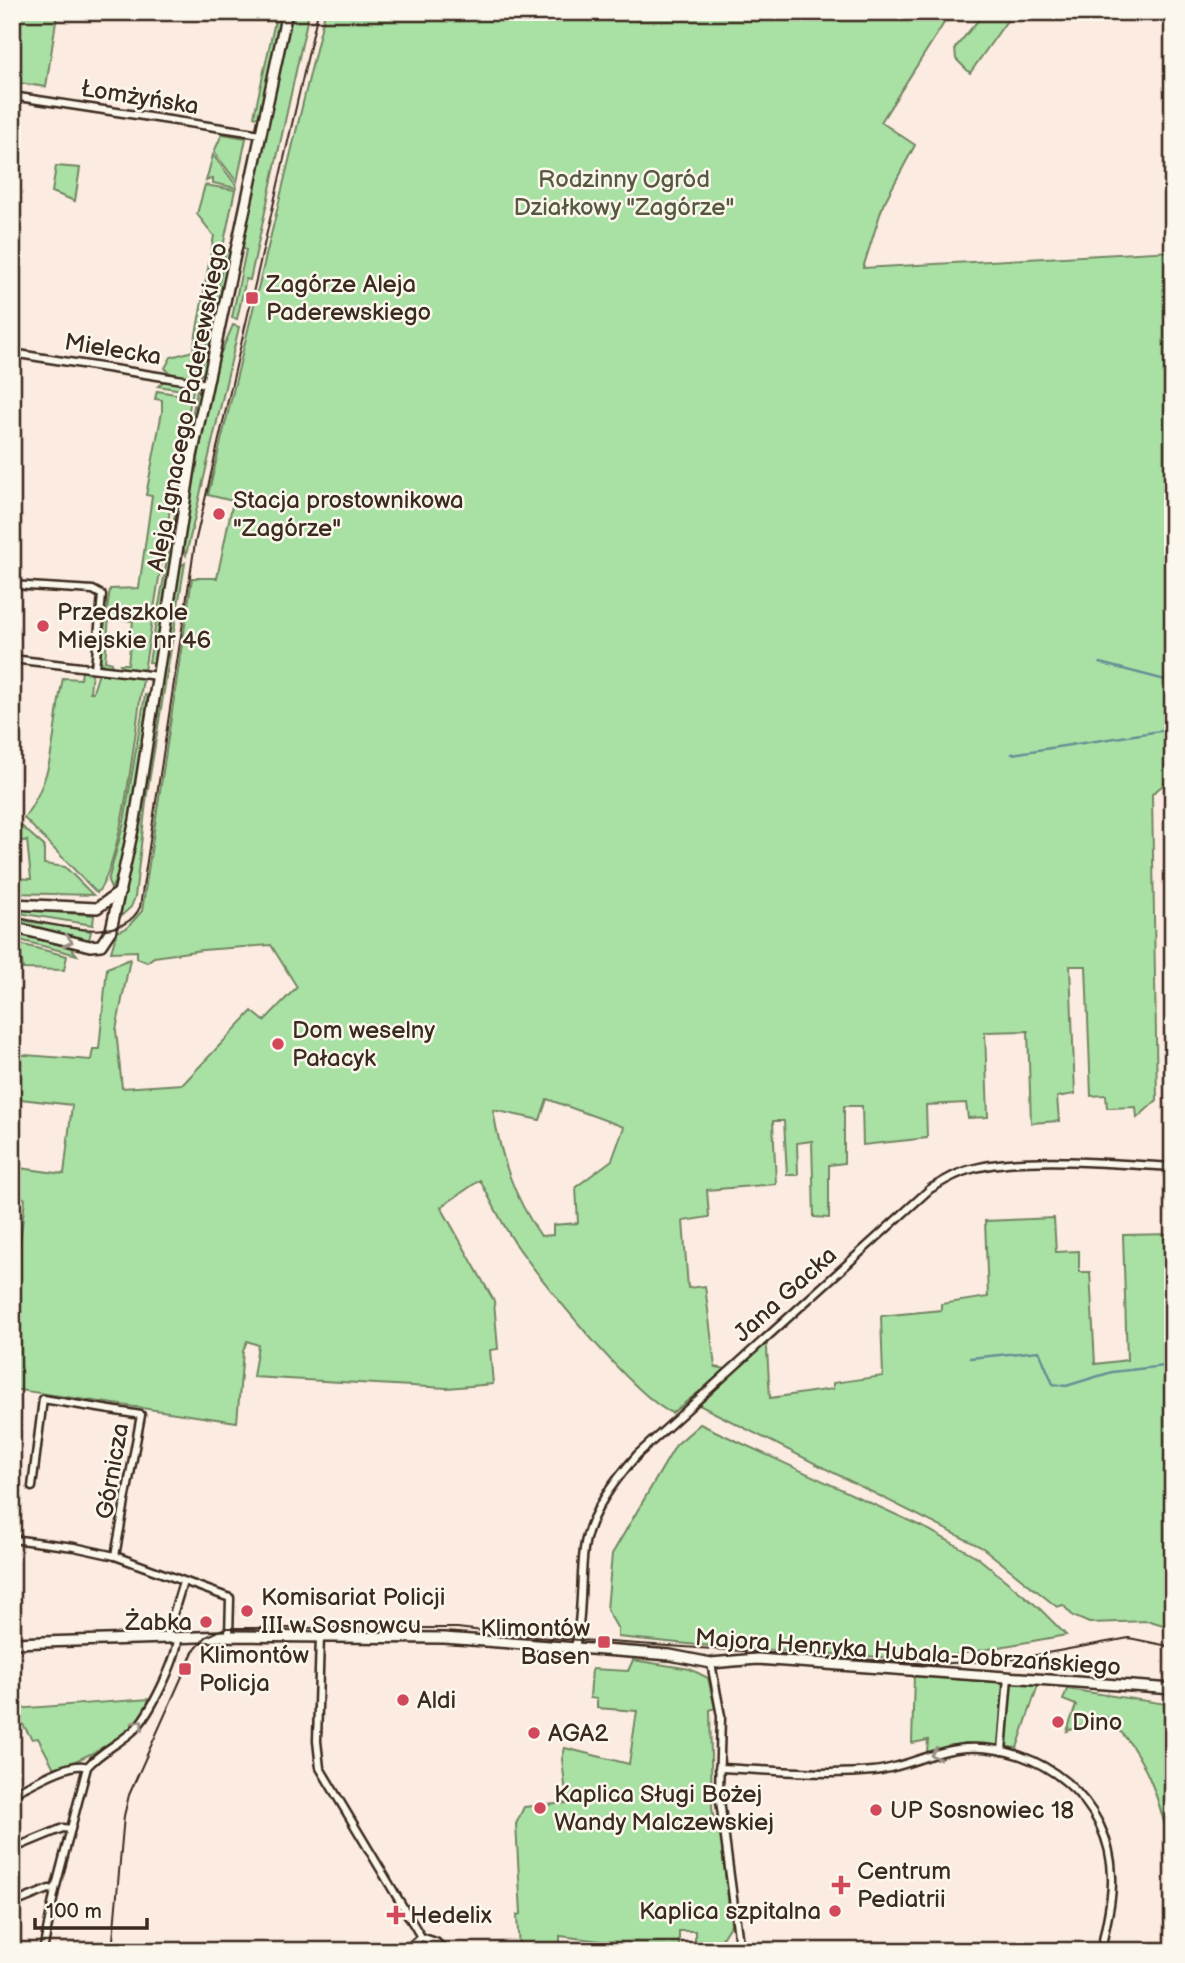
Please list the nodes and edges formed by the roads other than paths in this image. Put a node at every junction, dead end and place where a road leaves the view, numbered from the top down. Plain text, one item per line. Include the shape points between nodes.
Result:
1 (287, 12) edge
2 (12, 96) edge
3 (261, 134) junction
4 (12, 352) edge
5 (208, 384) junction
6 (12, 585) edge
7 (12, 659) edge
8 (95, 668) junction
9 (158, 676) junction
10 (120, 892) junction
11 (12, 904) edge
12 (97, 908) junction
13 (111, 926) junction
14 (12, 927) edge
15 (1173, 1167) edge
16 (32, 1488) dead end
17 (12, 1539) edge
18 (116, 1556) junction
19 (183, 1582) junction
20 (229, 1636) junction
21 (320, 1636) junction
22 (166, 1638) junction
23 (177, 1638) junction
24 (12, 1643) edge
25 (575, 1647) junction
26 (711, 1663) junction
27 (1008, 1677) junction
28 (1173, 1689) edge
29 (1002, 1751) junction
30 (87, 1767) junction
31 (719, 1768) junction
32 (12, 1794) edge
33 (71, 1829) junction
34 (12, 1849) edge
35 (55, 1891) junction
36 (12, 1904) edge
37 (421, 1937) junction
38 (409, 1950) edge
39 (43, 1951) edge
40 (445, 1951) edge
41 (740, 1951) edge
42 (1101, 1951) edge

1 - 3 street, Aleja Ignacego Paderewskiego
2 - 3 street, Łomżyńska
3 - 5 street, Aleja Ignacego Paderewskiego
4 - 5 street, Mielecka
5 - 9 street, Aleja Ignacego Paderewskiego via 192,456
6 - 8 street via 93,590 102,595
7 - 8 street
8 - 9 street
9 - 10 street, Aleja Ignacego Paderewskiego
10 - 12 street
10 - 13 street, Aleja Ignacego Paderewskiego
11 - 12 street
12 - 13 street
14 -> 13 street via 90,946 108,939
15 - 25 street, Jana Gacka via 987,1165 930,1189 619,1476 598,1510 584,1546
16 - 18 street, Górnicza via 43,1399 141,1415
17 - 18 street
18 - 19 street
19 - 20 street via 230,1598
19 - 22 street
20 - 21 street, Majora Henryka Hubala-Dobrzańskiego
20 - 23 street, Majora Henryka Hubala-Dobrzańskiego
21 - 25 street, Majora Henryka Hubala-Dobrzańskiego via 463,1638
21 - 37 street via 320,1768
22 - 23 street, Majora Henryka Hubala-Dobrzańskiego
22 - 24 street, Majora Henryka Hubala-Dobrzańskiego
30 -> 23 street via 145,1717 176,1651
25 - 26 street, Majora Henryka Hubala-Dobrzańskiego
26 - 27 street, Majora Henryka Hubala-Dobrzańskiego via 757,1659
26 - 31 street via 721,1716
27 - 28 street, Majora Henryka Hubala-Dobrzańskiego
27 - 29 street
29 -> 31 street via 956,1749 870,1772
29 - 42 street via 1036,1762 1064,1780 1087,1803 1102,1829 1112,1875
30 - 32 street via 70,1767
30 - 33 street
31 - 41 street
33 - 34 street via 63,1828
33 - 35 street
35 - 36 street via 49,1889
35 - 39 street
37 - 38 street
37 - 40 street

